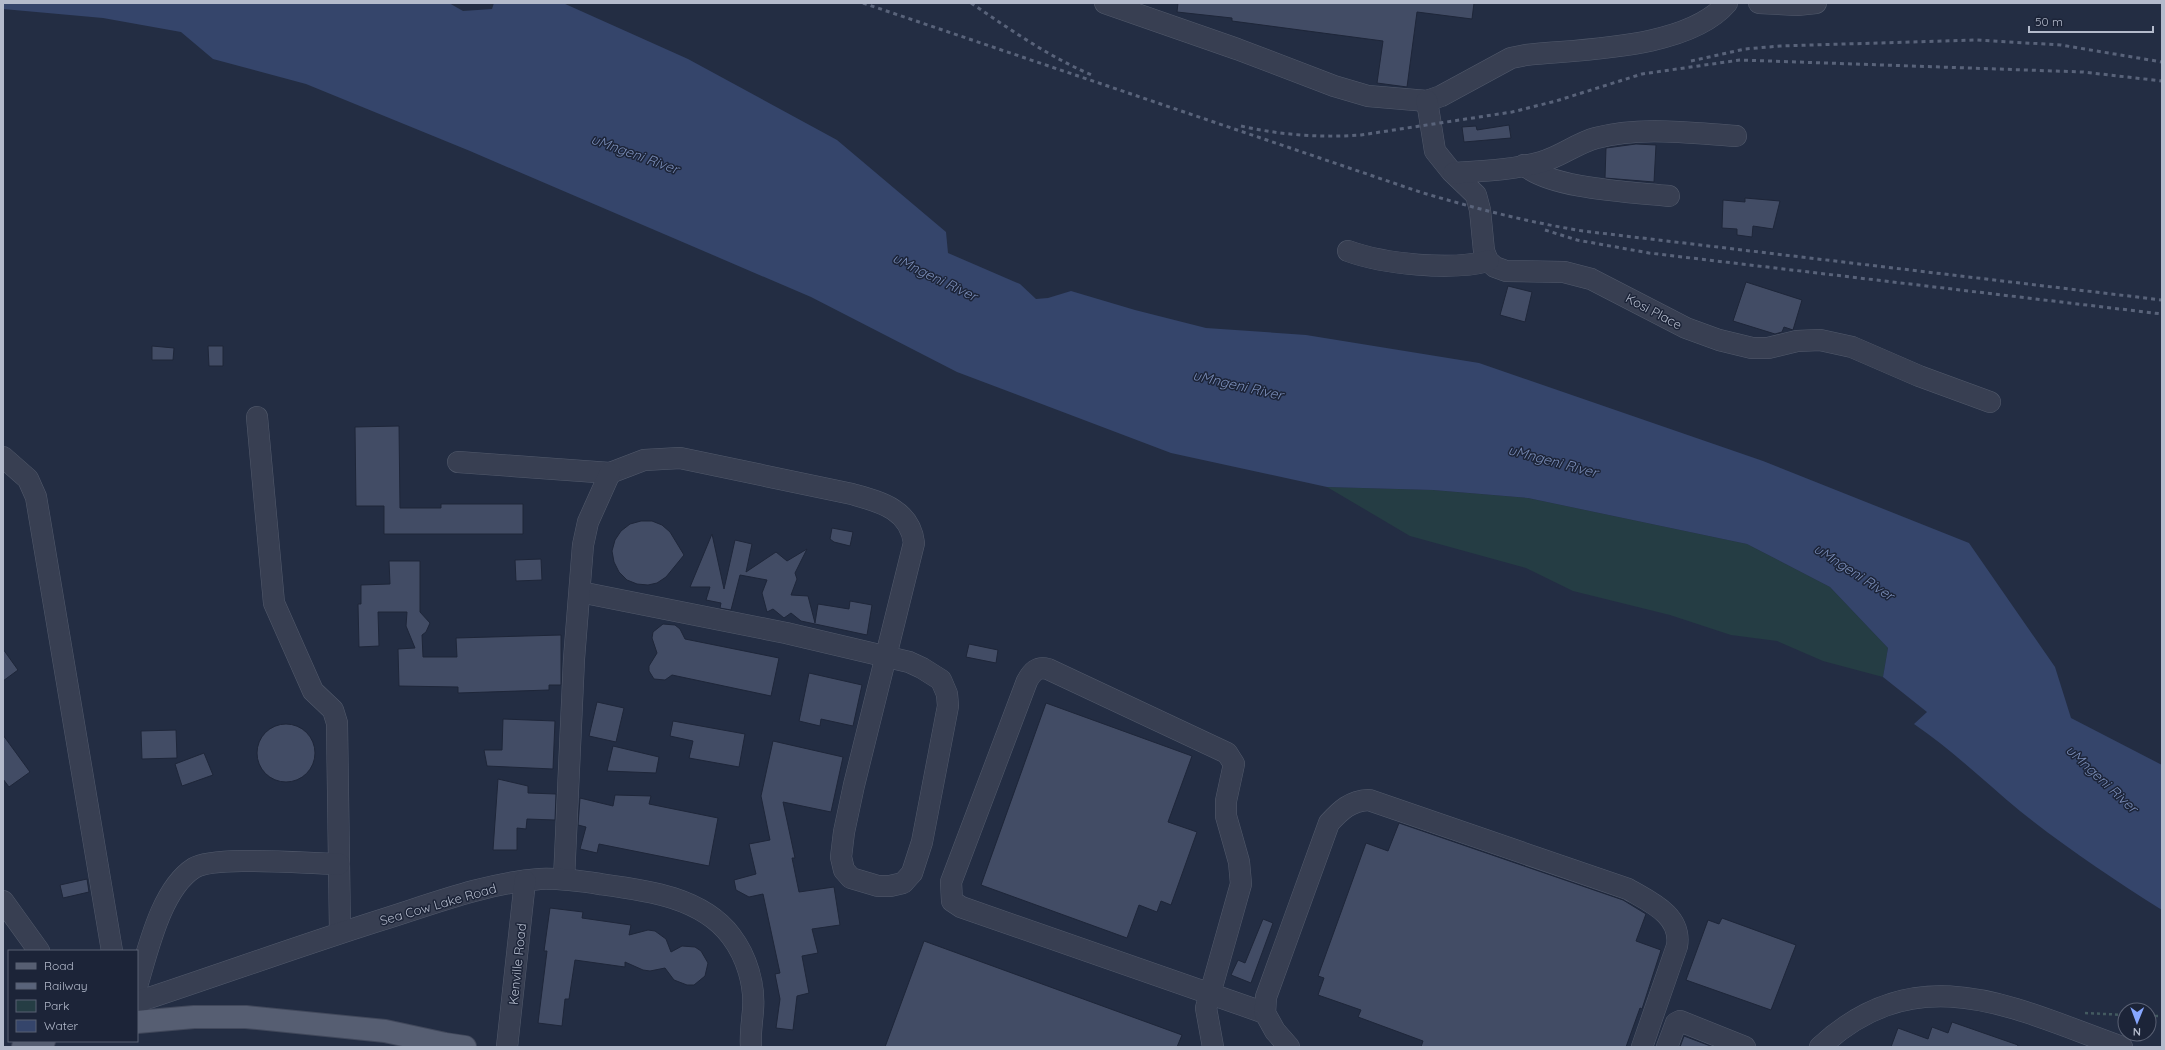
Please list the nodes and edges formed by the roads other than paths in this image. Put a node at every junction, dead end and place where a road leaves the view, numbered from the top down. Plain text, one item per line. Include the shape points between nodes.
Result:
1 (1105, 3) edge
2 (1726, 3) edge
3 (1759, 3) edge
4 (1816, 3) edge
5 (1427, 101) junction
6 (1736, 136) dead end
7 (1524, 165) junction
8 (1454, 173) junction
9 (1669, 196) dead end
10 (1348, 251) dead end
11 (1488, 260) junction
12 (1990, 402) dead end
13 (257, 417) dead end
14 (3, 457) edge
15 (458, 462) dead end
16 (610, 473) junction
17 (580, 592) junction
18 (886, 657) junction
19 (339, 864) junction
20 (564, 880) junction
21 (525, 881) junction
22 (3, 901) edge
23 (3, 919) edge
24 (24, 930) junction
25 (340, 932) junction
26 (38, 950) edge
27 (112, 950) edge
28 (138, 983) edge
29 (1210, 994) junction
30 (138, 1002) edge
31 (1265, 1014) junction
32 (138, 1022) edge
33 (40, 1042) edge
34 (747, 1043) edge
35 (2111, 1045) edge
36 (23, 1047) edge
37 (465, 1047) edge
38 (507, 1047) edge
39 (1213, 1047) edge
40 (1289, 1047) edge
41 (1642, 1047) edge
42 (1666, 1047) edge
43 (1746, 1047) edge
44 (1820, 1047) edge

1 - 5 street via 1216,41 1334,86 1368,96
2 - 5 street via 1707,19 1660,40 1526,54 1511,58
3 - 4 street
5 - 8 street via 1435,151
6 - 7 street via 1662,132 1619,134 1596,138 1542,162
7 - 8 street
7 - 9 street via 1538,174 1579,185
8 - 11 street via 1476,195 1484,251
10 - 11 street via 1362,256 1432,266 1474,265
11 - 12 street, Kosi Place via 1495,267 1506,271 1564,272 1591,279 1686,328 1752,348 1820,340 1852,347
13 - 19 street via 274,603 313,691 333,710 337,723
14 - 27 street via 28,479 36,497
15 - 16 street
16 - 17 street via 588,522 583,544
16 - 18 street via 644,460 680,458 852,494 896,511 912,531 914,543
17 - 18 street via 786,633
17 - 20 street
18 - 18 street via 922,668 941,680 947,694 948,706 922,842 912,874 903,883 878,886 851,878 844,870 841,857 854,785
19 - 25 street
19 - 28 street via 220,862 195,868 177,883 161,912
20 - 21 street, Sea Cow Lake Road
20 - 34 street, Sea Cow Lake Road via 657,893 700,911 719,923 732,936 752,982 754,1009
21 - 25 street, Sea Cow Lake Road via 474,891
21 - 38 street, Kenville Road
22 - 24 street
23 - 24 street
24 - 26 street
25 - 30 street, Sea Cow Lake Road
29 - 29 street via 1241,884 1239,862 1226,816 1226,801 1234,769 1233,761 1227,753 1048,669 1036,669 1027,681 951,882 952,900 961,907
29 - 31 street
29 - 39 street via 1206,1008
31 - 40 street
31 - 41 street via 1266,997 1329,823 1344,807 1358,801 1369,800 1628,889 1665,911 1679,936
32 - 37 main road via 194,1017 246,1017 385,1030
33 - 36 main road
35 - 44 street via 1998,1003 1960,996 1935,996 1897,1002 1868,1013 1833,1035
42 - 43 street via 1676,1023 1680,1021

